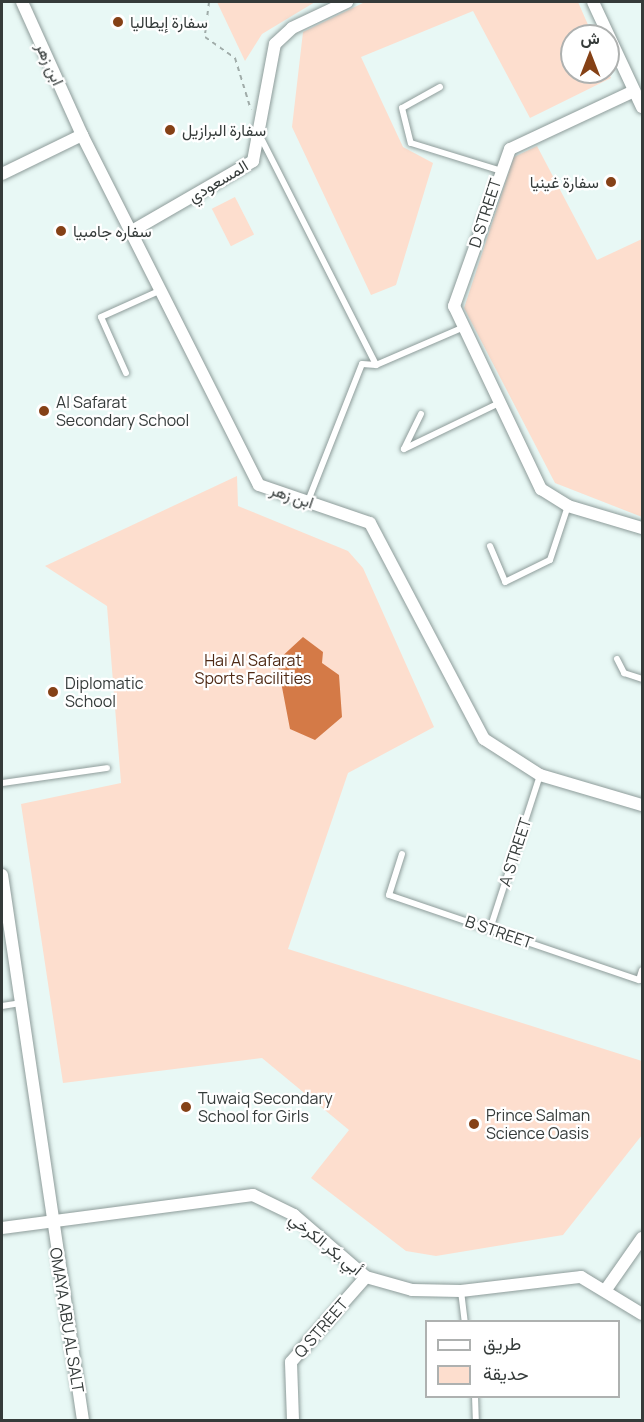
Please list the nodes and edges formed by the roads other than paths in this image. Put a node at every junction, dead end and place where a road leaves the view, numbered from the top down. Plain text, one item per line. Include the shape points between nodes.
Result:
1 (22, 2) edge
2 (347, 2) edge
3 (593, 2) edge
4 (440, 87) dead end
5 (634, 91) junction
6 (642, 107) edge
7 (257, 130) junction
8 (82, 135) junction
9 (498, 171) junction
10 (2, 174) edge
11 (132, 231) junction
12 (162, 290) junction
13 (462, 328) junction
14 (376, 364) junction
15 (126, 374) dead end
16 (500, 402) junction
17 (421, 414) dead end
18 (308, 501) junction
19 (568, 506) junction
20 (642, 528) edge
21 (490, 546) dead end
22 (617, 659) dead end
23 (642, 679) edge
24 (107, 768) dead end
25 (540, 776) junction
26 (2, 783) edge
27 (642, 805) edge
28 (402, 854) dead end
29 (2, 875) edge
30 (490, 929) junction
31 (642, 970) edge
32 (22, 1003) junction
33 (2, 1006) edge
34 (51, 1220) junction
35 (2, 1228) edge
36 (642, 1238) edge
37 (366, 1277) junction
38 (607, 1288) junction
39 (461, 1291) junction
40 (642, 1314) edge
41 (465, 1320) edge
42 (475, 1398) edge
43 (84, 1420) edge
44 (293, 1420) edge
45 (476, 1420) edge

1 - 8 street, ابن زهر
2 - 7 street, المسعودي via 292,28 275,44
3 - 5 street
4 - 9 lane via 402,108 411,143
5 - 6 street
5 - 9 street, D STREET via 510,149
7 - 11 street, المسعودي via 253,161
7 - 14 lane
8 - 10 street
8 - 11 street, ابن زهر
9 - 13 street, D STREET via 454,306
11 - 12 street, ابن زهر
12 - 15 lane via 101,317
12 - 18 street, ابن زهر via 259,485
13 - 14 lane
13 - 16 street, D STREET
14 - 18 lane via 362,364
16 - 17 lane via 404,449
16 - 19 street, D STREET via 541,489
18 - 25 street, ابن زهر via 370,523 484,739
19 - 20 street, D STREET
19 - 21 lane via 550,560 505,582
22 - 23 lane via 624,674
24 - 26 lane
25 - 27 street, ابن زهر
25 - 30 lane, A STREET
28 - 30 lane, B STREET via 389,895
29 - 32 street, OMAYA ABU AL SALT
30 - 31 lane, B STREET via 639,980
32 - 33 lane
32 - 34 street, OMAYA ABU AL SALT
34 - 35 street, أبي بكر الكرخي
34 - 37 street, أبي بكر الكرخي via 253,1195 294,1215
34 - 43 street, OMAYA ABU AL SALT
36 - 38 street
37 - 39 street, أبي بكر الكرخي via 412,1290
37 - 44 street, Q STREET via 291,1362
38 - 39 street, أبي بكر الكرخي via 581,1277
38 - 40 street, أبي بكر الكرخي
39 - 41 lane
42 - 45 lane

